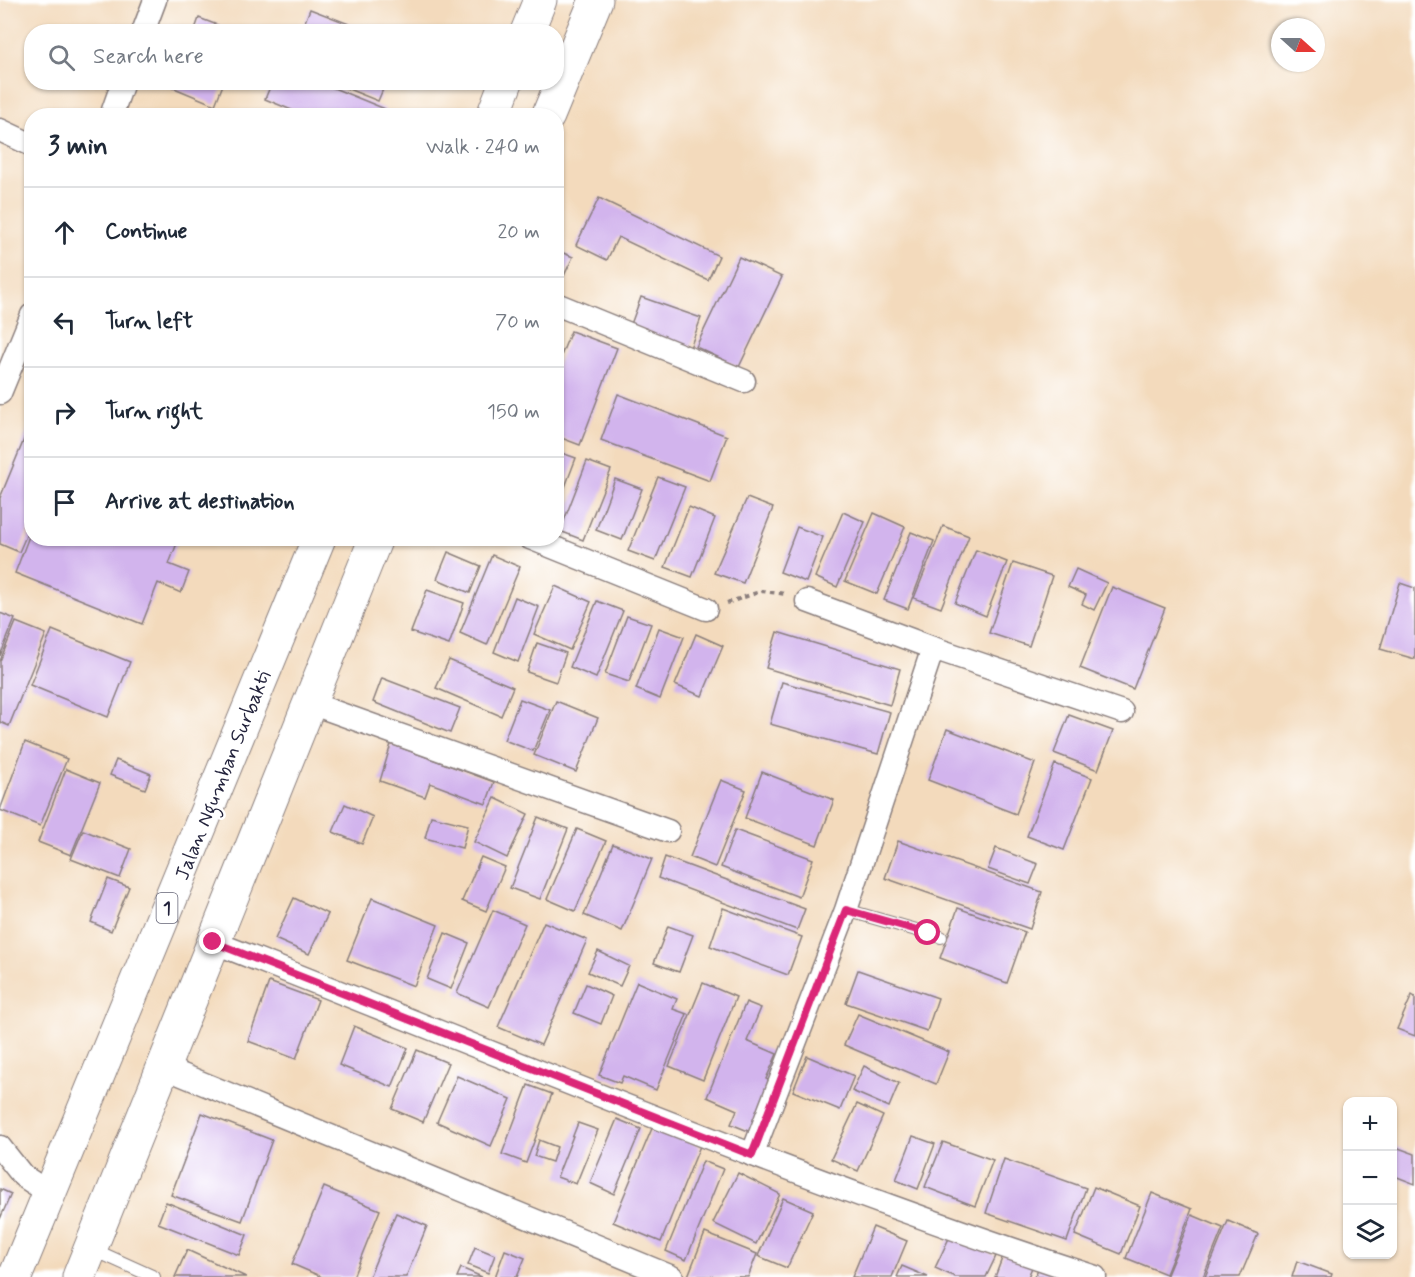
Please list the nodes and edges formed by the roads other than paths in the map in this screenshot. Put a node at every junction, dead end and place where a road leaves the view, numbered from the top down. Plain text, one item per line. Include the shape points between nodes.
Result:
1 (155, 0) edge
2 (540, 0) edge
3 (596, 0) edge
4 (146, 24) edge
5 (530, 24) edge
6 (564, 79) edge
7 (120, 90) edge
8 (503, 90) edge
9 (560, 90) edge
10 (114, 108) edge
11 (496, 108) edge
12 (552, 108) edge
13 (0, 130) edge
14 (24, 140) edge
15 (564, 307) edge
16 (24, 334) edge
17 (744, 381) dead end
18 (0, 393) edge
19 (316, 546) edge
20 (373, 546) edge
21 (550, 546) edge
22 (807, 601) road end
23 (706, 609) road end
24 (933, 648) junction
25 (310, 703) junction
26 (1122, 712) dead end
27 (668, 831) dead end
28 (846, 910) junction
29 (941, 937) dead end
30 (213, 942) junction
31 (164, 1067) junction
32 (0, 1147) edge
33 (752, 1155) junction
34 (49, 1193) junction
35 (84, 1263) edge
36 (15, 1277) edge
37 (154, 1277) edge
38 (672, 1277) edge
39 (1095, 1277) edge

1 - 4 street
2 - 5 highway
3 - 6 highway
7 - 10 street
8 - 11 highway
9 - 12 highway
13 - 14 street
15 - 17 street
16 - 18 street
19 - 34 highway, Jalan Ngumban Surbakti / 1
20 - 25 highway
21 - 23 street
22 - 24 street
24 - 26 street
24 - 28 street
25 - 27 street
25 - 30 highway
28 - 29 lane
28 - 33 street
30 - 31 highway
30 - 33 street
31 - 35 highway
31 - 38 street
32 - 34 street via 23,1176
33 - 39 street via 954,1231
34 - 36 highway, Jalan Ngumban Surbakti / 1
35 - 37 lane

